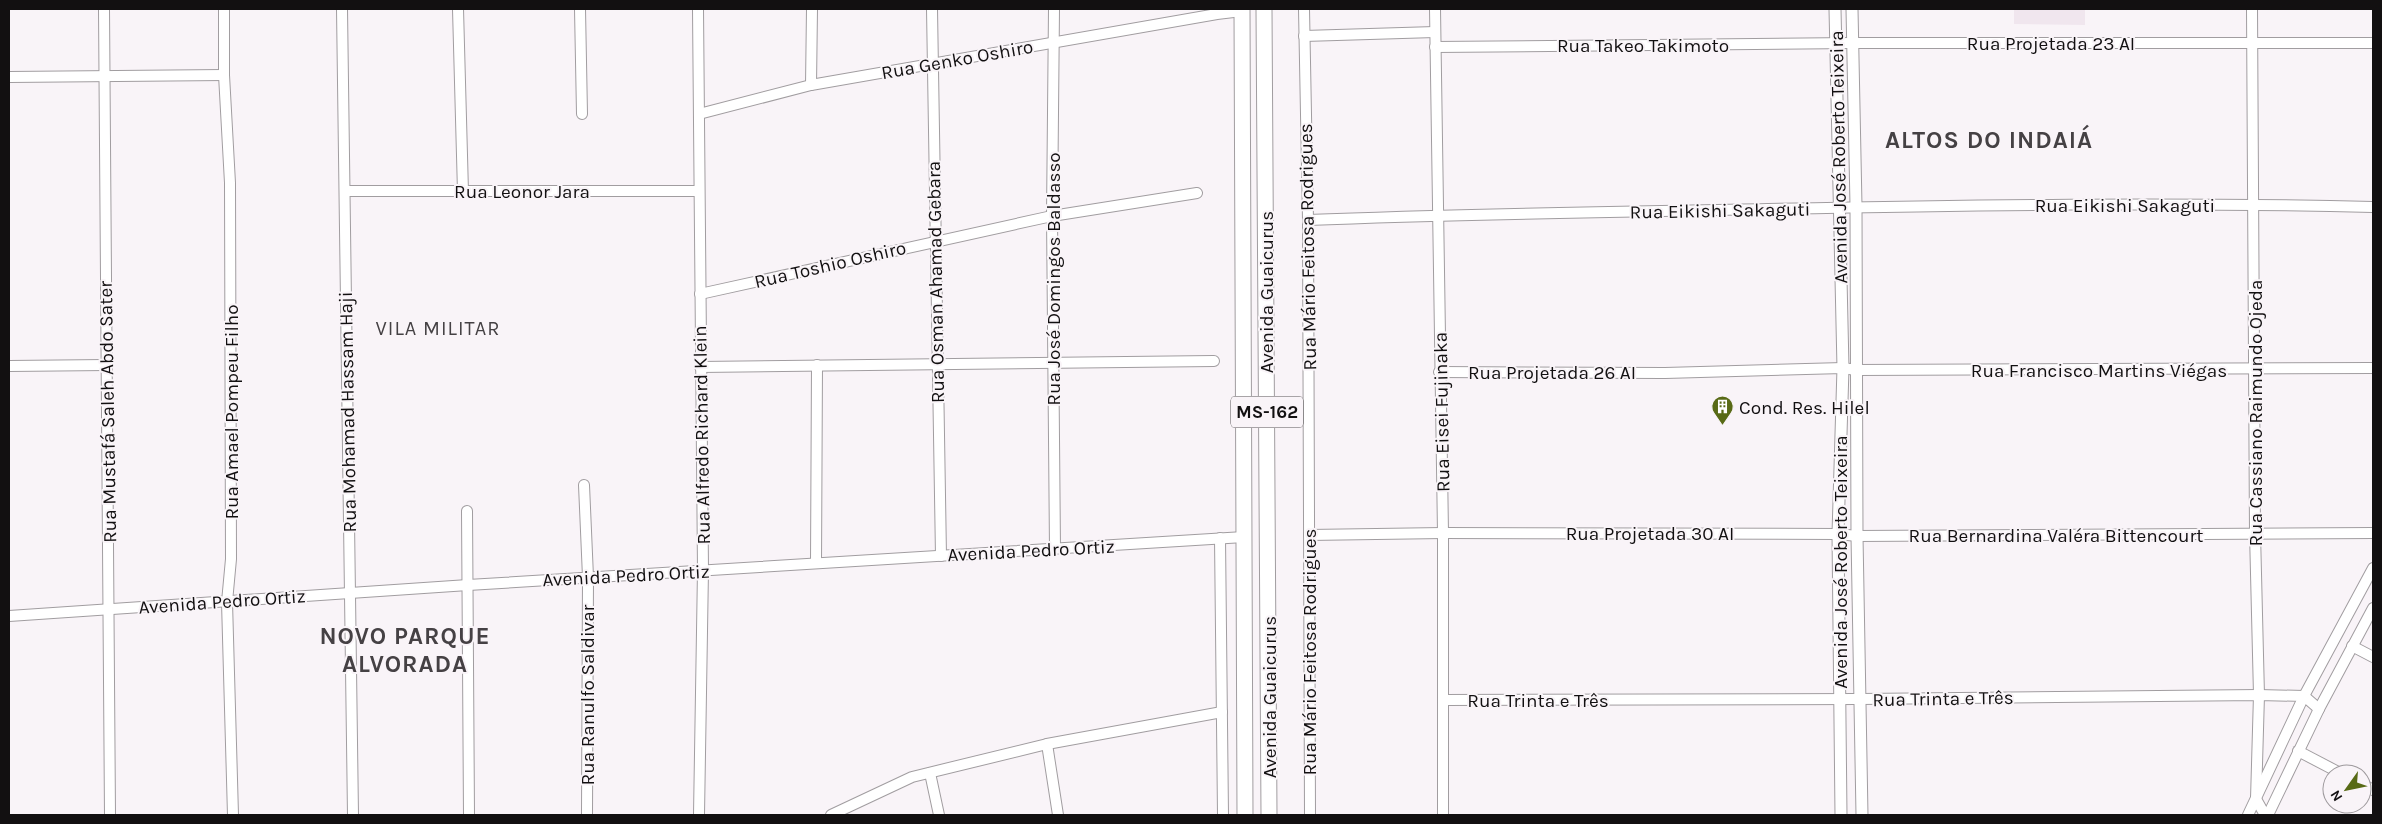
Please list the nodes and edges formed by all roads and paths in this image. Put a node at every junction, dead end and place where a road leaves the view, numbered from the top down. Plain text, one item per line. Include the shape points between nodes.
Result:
1 (104, 9) edge
2 (224, 9) edge
3 (342, 9) edge
4 (458, 9) edge
5 (580, 9) edge
6 (698, 9) edge
7 (812, 9) edge
8 (932, 9) edge
9 (1054, 9) edge
10 (1264, 9) edge
11 (1304, 9) edge
12 (1435, 9) edge
13 (1835, 9) edge
14 (1852, 9) edge
15 (2252, 9) edge
16 (1242, 10) edge
17 (1217, 11) edge
18 (1435, 32) junction
19 (1304, 36) junction
20 (1054, 42) junction
21 (2251, 42) junction
22 (1852, 43) junction
23 (2373, 43) edge
24 (1835, 44) junction
25 (1435, 47) junction
26 (932, 63) junction
27 (224, 75) junction
28 (9, 77) edge
29 (105, 77) junction
30 (811, 85) junction
31 (582, 114) dead end
32 (699, 114) junction
33 (345, 191) junction
34 (698, 191) junction
35 (462, 192) junction
36 (1197, 193) dead end
37 (2253, 204) junction
38 (1856, 206) junction
39 (1838, 207) junction
40 (2373, 207) edge
41 (1437, 215) junction
42 (1052, 216) junction
43 (1308, 220) junction
44 (934, 241) junction
45 (700, 294) junction
46 (1052, 361) junction
47 (1214, 361) dead end
48 (936, 363) junction
49 (106, 365) junction
50 (817, 365) junction
51 (9, 366) edge
52 (700, 367) junction
53 (1843, 368) junction
54 (2373, 368) edge
55 (1856, 370) junction
56 (2255, 370) junction
57 (1439, 372) junction
58 (584, 485) dead end
59 (467, 511) dead end
60 (1443, 532) junction
61 (2255, 533) junction
62 (2373, 533) edge
63 (1838, 534) junction
64 (1309, 535) junction
65 (1857, 536) junction
66 (1244, 537) junction
67 (1220, 538) junction
68 (1055, 549) junction
69 (941, 556) junction
70 (816, 564) junction
71 (2373, 568) edge
72 (703, 570) junction
73 (588, 577) junction
74 (468, 584) junction
75 (349, 592) junction
76 (227, 602) junction
77 (109, 608) junction
78 (2373, 608) edge
79 (9, 616) edge
80 (2352, 646) junction
81 (2373, 657) edge
82 (2259, 695) junction
83 (2304, 696) junction
84 (1840, 699) junction
85 (1860, 699) junction
86 (1443, 700) junction
87 (2319, 709) junction
88 (1222, 712) junction
89 (1047, 744) junction
90 (2298, 751) junction
91 (2323, 764) edge
92 (930, 773) junction
93 (2256, 799) junction
94 (110, 815) edge
95 (233, 815) edge
96 (353, 815) edge
97 (469, 815) edge
98 (587, 815) edge
99 (699, 815) edge
100 (831, 815) edge
101 (939, 815) edge
102 (1058, 815) edge
103 (1223, 815) edge
104 (1245, 815) edge
105 (1268, 815) edge
106 (1310, 815) edge
107 (1443, 815) edge
108 (1841, 815) edge
109 (1862, 815) edge
110 (2248, 815) edge
111 (2267, 815) edge

1 - 29 street, Rua Mustafá Saleh Abdo Sater
2 - 27 street, Rua Amael Pompeu Filho
3 - 33 street, Rua Mohamad Hassam Haji
4 - 35 street
5 - 31 street
6 - 32 street, Rua Alfredo Richard Klein
7 - 30 street
8 - 26 street, Rua Osman Ahamad Gebara
9 - 20 street, Rua José Domingos Baldasso
10 - 105 main road, Avenida Guaicurus / MS-162
11 - 19 street, Rua Mário Feitosa Rodrigues
12 - 18 street, Rua Eisei Fujinaka
13 - 24 street, Avenida José Roberto Teixeira
14 - 22 street, Avenida José Roberto Teixeira
15 - 21 street, Rua Cassiano Raimundo Ojeda
16 - 17 street, Rua Genko Oshiro
16 - 66 main road, Avenida Guaicurus / MS-162
17 - 20 street, Rua Genko Oshiro
18 - 19 street
18 - 25 street, Rua Eisei Fujinaka
19 - 43 street, Rua Mário Feitosa Rodrigues
20 - 26 street, Rua Genko Oshiro
20 - 42 street, Rua José Domingos Baldasso
21 - 22 street, Rua Projetada 23 AI
21 - 23 street, Rua Projetada 23 AI
21 - 37 street, Rua Cassiano Raimundo Ojeda
22 - 24 street, Rua Takeo Takimoto
22 - 38 street, Avenida José Roberto Teixeira
24 - 25 street, Rua Takeo Takimoto
24 - 39 street, Avenida José Roberto Teixeira
25 - 41 street, Rua Eisei Fujinaka
26 - 30 street, Rua Genko Oshiro
26 - 44 street, Rua Osman Ahamad Gebara
27 - 29 street
27 - 76 street, Rua Amael Pompeu Filho via 230,193 231,560
28 - 29 street
29 - 49 street, Rua Mustafá Saleh Abdo Sater
30 - 32 street, Rua Genko Oshiro
32 - 34 street, Rua Alfredo Richard Klein
33 - 35 street, Rua Leonor Jara
33 - 75 street, Rua Mohamad Hassam Haji
34 - 35 street, Rua Leonor Jara
34 - 45 street, Rua Alfredo Richard Klein
36 - 42 street, Rua Toshio Oshiro
37 - 38 street, Rua Eikishi Sakaguti
37 - 40 street, Rua Eikishi Sakaguti
37 - 56 street, Rua Cassiano Raimundo Ojeda
38 - 39 street, Rua Eikishi Sakaguti
38 - 55 street, Avenida José Roberto Teixeira
39 - 41 street, Rua Eikishi Sakaguti
39 - 53 street, Avenida José Roberto Teixeira
41 - 43 street, Rua Eikishi Sakaguti
41 - 57 street, Rua Eisei Fujinaka
42 - 44 street, Rua Toshio Oshiro
42 - 46 street, Rua José Domingos Baldasso
43 - 64 street, Rua Mário Feitosa Rodrigues
44 - 45 street, Rua Toshio Oshiro
44 - 48 street, Rua Osman Ahamad Gebara
45 - 52 street, Rua Alfredo Richard Klein
46 - 47 street
46 - 48 street
46 - 68 street, Rua José Domingos Baldasso
48 - 50 street
48 - 69 street, Rua Osman Ahamad Gebara
49 - 51 street
49 - 77 street, Rua Mustafá Saleh Abdo Sater
50 - 52 street
50 - 70 street
52 - 72 street, Rua Alfredo Richard Klein
53 - 55 street, Rua Francisco Martins Viégas
53 - 57 street, Rua Projetada 26 AI via 1665,373
53 - 63 street, Avenida José Roberto Teixeira
54 - 56 street, Rua Francisco Martins Viégas
55 - 56 street, Rua Francisco Martins Viégas
55 - 65 street, Avenida José Roberto Teixeira
56 - 61 street, Rua Cassiano Raimundo Ojeda
57 - 60 street, Rua Eisei Fujinaka
58 - 73 street, Rua Ranulfo Saldivar
59 - 74 street
60 - 63 street, Rua Projetada 30 AI
60 - 64 street, Rua Projetada 30 AI
60 - 86 street, Rua Eisei Fujinaka
61 - 62 street, Rua Bernardina Valéra Bittencourt
61 - 65 street, Rua Bernardina Valéra Bittencourt
61 - 82 street, Rua Cassiano Raimundo Ojeda
63 - 65 street, Rua Projetada 30 AI
63 - 84 street, Avenida José Roberto Teixeira
64 - 106 street, Rua Mário Feitosa Rodrigues
65 - 85 street, Avenida José Roberto Teixeira
66 - 67 street, Avenida Pedro Ortiz
66 - 104 main road, Avenida Guaicurus / MS-162
67 - 68 street, Avenida Pedro Ortiz
67 - 88 street
68 - 69 street, Avenida Pedro Ortiz
69 - 70 street, Avenida Pedro Ortiz
70 - 72 street, Avenida Pedro Ortiz
71 - 83 street
72 - 73 street, Avenida Pedro Ortiz
72 - 99 street, Rua Alfredo Richard Klein
73 - 74 street, Avenida Pedro Ortiz
73 - 98 street, Rua Ranulfo Saldivar
74 - 75 street, Avenida Pedro Ortiz
74 - 97 street
75 - 76 street, Avenida Pedro Ortiz
75 - 96 street, Rua Mohamad Hassam Haji
76 - 77 street, Avenida Pedro Ortiz
76 - 95 street, Rua Amael Pompeu Filho
77 - 79 street, Avenida Pedro Ortiz
77 - 94 street, Rua Mustafá Saleh Abdo Sater
78 - 80 street
80 - 81 street
80 - 87 street
82 - 83 street, Rua Trinta e Três
82 - 85 street, Rua Trinta e Três
82 - 93 street, Rua Cassiano Raimundo Ojeda
83 - 87 street
83 - 93 street
84 - 85 street, Rua Trinta e Três
84 - 86 street, Rua Trinta e Três
84 - 108 street, Avenida José Roberto Teixeira
85 - 109 street, Avenida José Roberto Teixeira
86 - 107 street, Rua Eisei Fujinaka
87 - 90 street
88 - 89 street
88 - 103 street
89 - 92 street
89 - 102 street
90 - 91 street
90 - 111 street
92 - 100 street via 912,777
92 - 101 street
93 - 110 street
93 - 111 street

